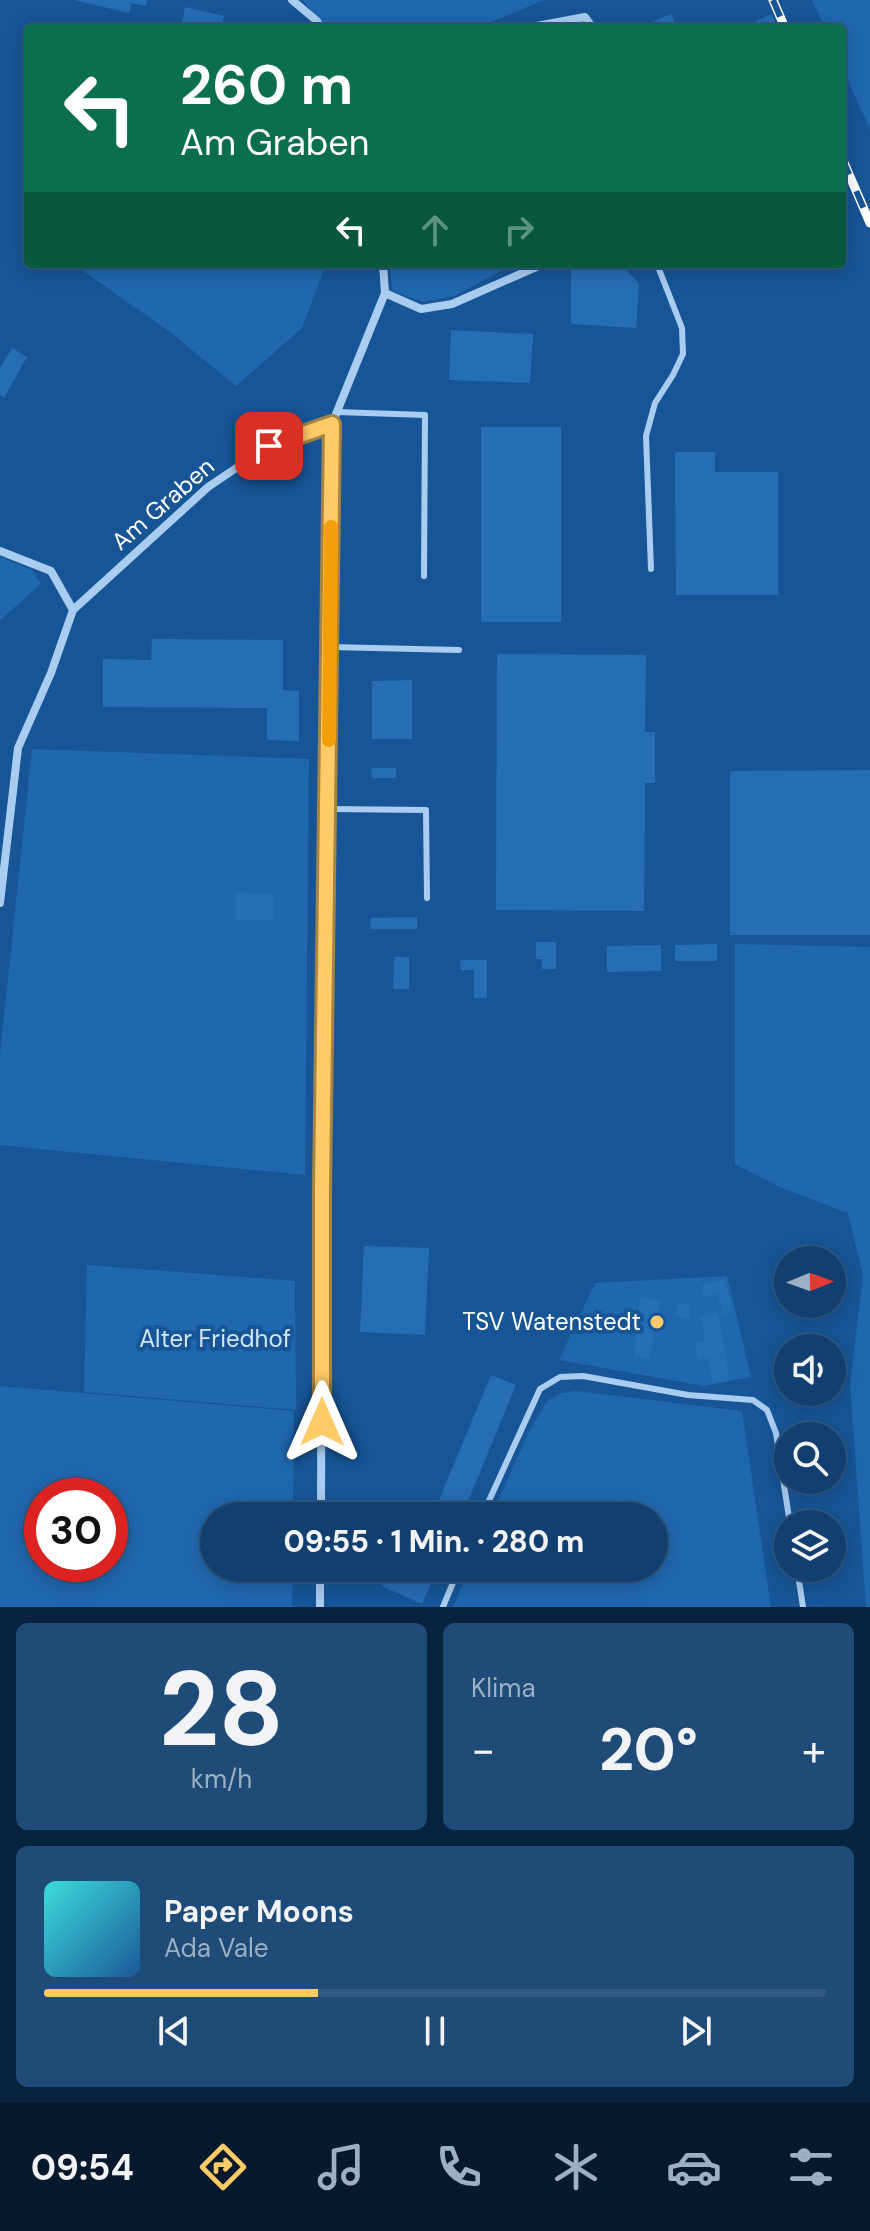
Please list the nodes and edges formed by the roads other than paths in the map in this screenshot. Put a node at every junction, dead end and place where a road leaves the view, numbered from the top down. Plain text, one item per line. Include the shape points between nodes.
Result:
1 (292, 0) edge
2 (318, 24) edge
3 (547, 24) edge
4 (590, 24) edge
5 (383, 268) edge
6 (534, 268) edge
7 (659, 268) edge
8 (385, 293) junction
9 (337, 412) junction
10 (332, 424) junction
11 (0, 551) edge
12 (651, 569) dead end
13 (424, 576) dead end
14 (73, 610) junction
15 (330, 647) junction
16 (459, 650) dead end
17 (328, 809) junction
18 (427, 898) dead end
19 (0, 903) edge
20 (321, 1502) edge
21 (488, 1502) edge
22 (788, 1510) edge
23 (320, 1582) edge
24 (453, 1582) edge
25 (799, 1582) edge
26 (320, 1607) edge
27 (443, 1607) edge
28 (803, 1607) edge

1 - 2 street
3 - 4 street via 585,17
5 - 8 street
6 - 8 street via 452,304 421,309
7 - 12 lane via 682,328 683,354 655,403 646,436
8 - 9 street
9 - 10 street
9 - 13 lane via 425,415
10 - 14 street, Am Graben via 269,446 208,487
10 - 15 street
11 - 14 street via 51,571
14 - 19 street via 18,748
15 - 16 lane
15 - 17 street
17 - 18 lane via 426,810
17 - 20 street
21 - 22 lane via 540,1389 571,1375 753,1400 767,1410 776,1433
23 - 26 street
24 - 27 lane
25 - 28 lane

